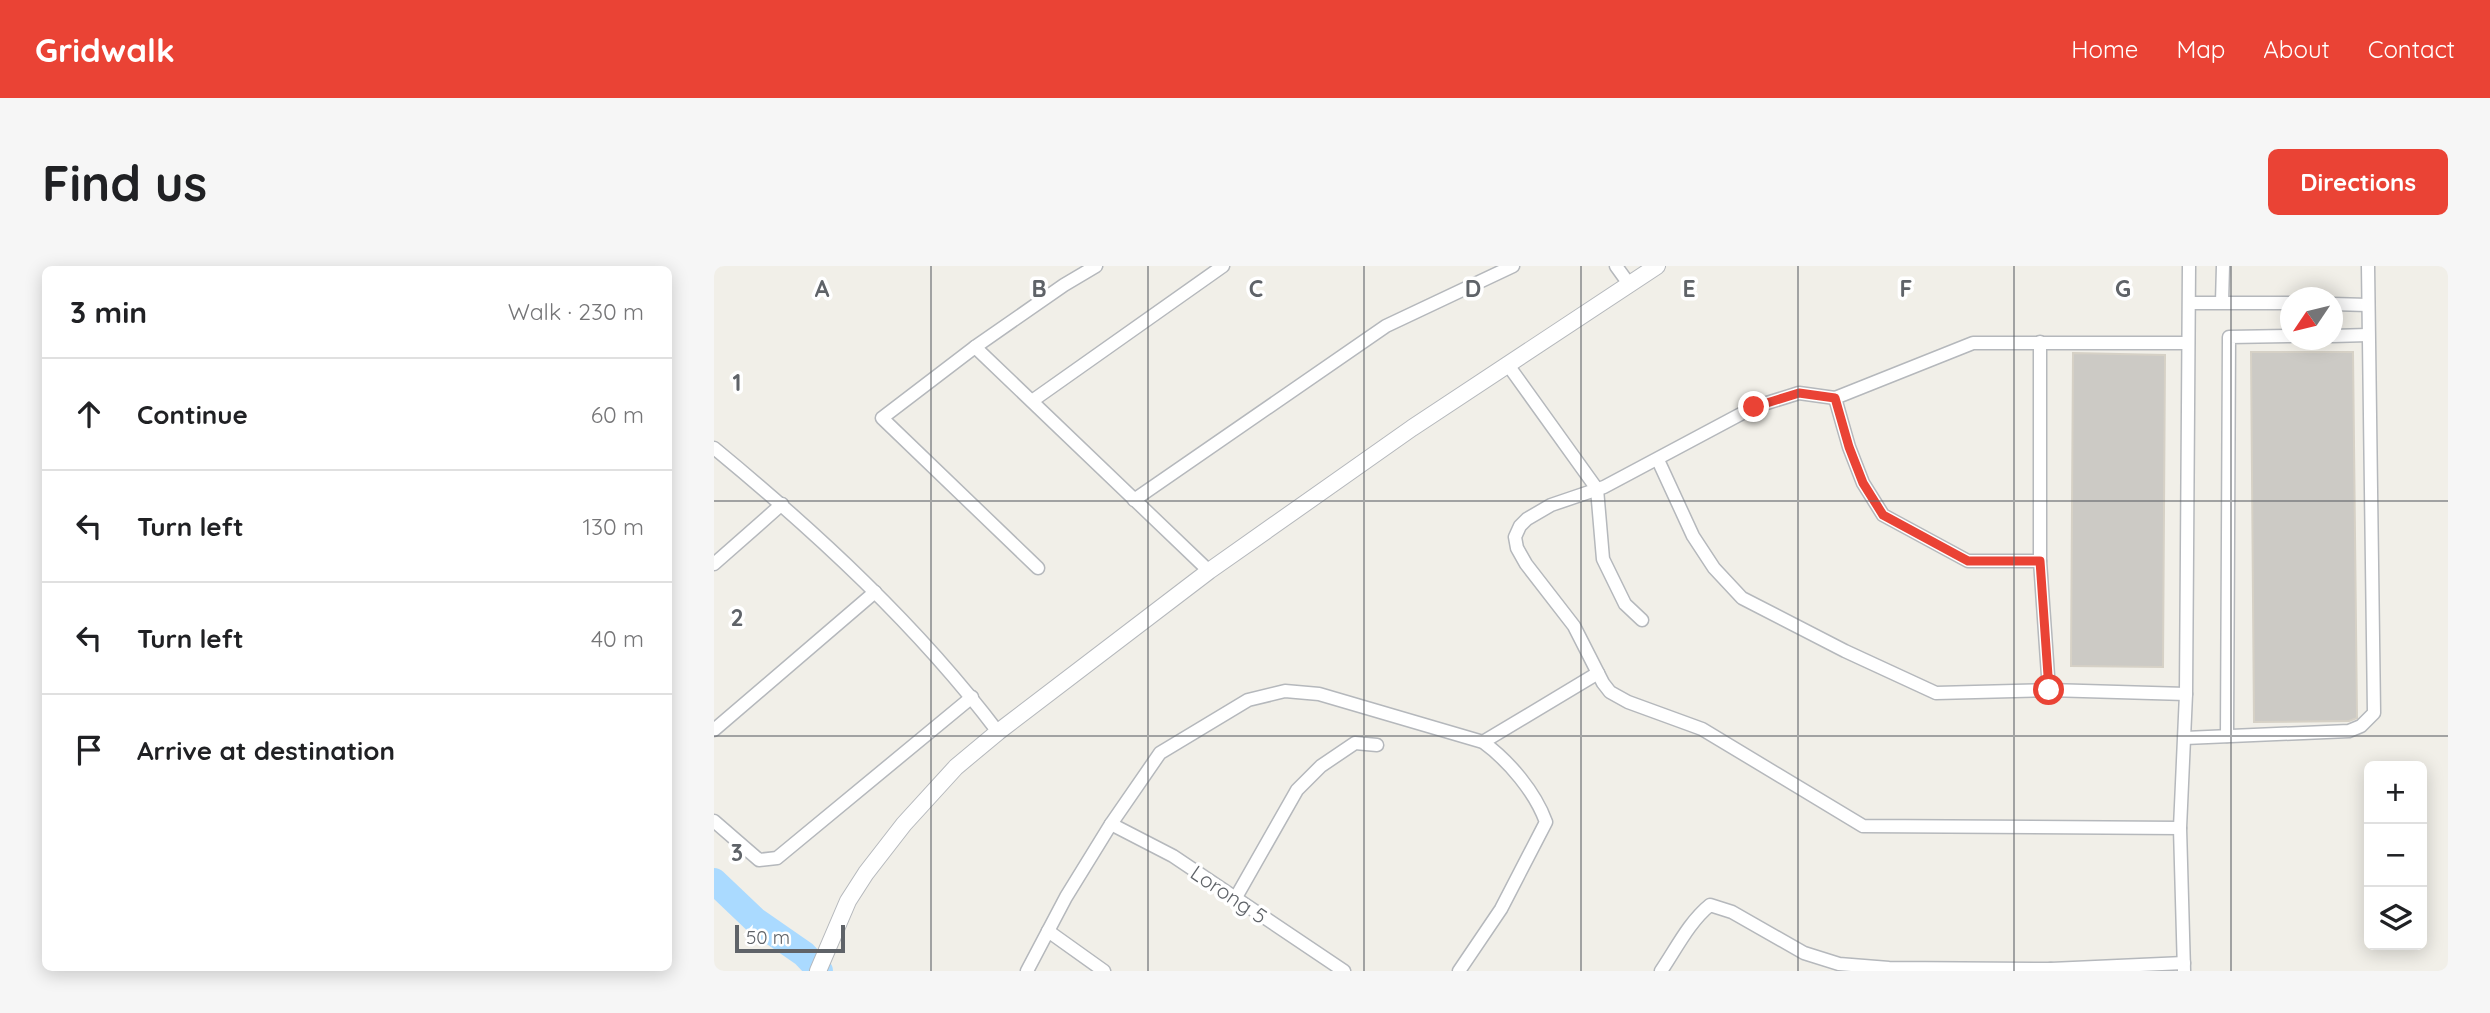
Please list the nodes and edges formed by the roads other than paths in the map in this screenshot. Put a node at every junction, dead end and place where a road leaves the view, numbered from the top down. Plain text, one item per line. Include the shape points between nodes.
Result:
1 (1096, 266) edge
2 (1223, 266) edge
3 (1513, 266) edge
4 (1616, 266) edge
5 (1657, 266) edge
6 (2189, 266) edge
7 (2223, 266) edge
8 (2368, 266) edge
9 (1629, 284) junction
10 (2222, 302) junction
11 (2190, 303) junction
12 (2280, 303) edge
13 (2343, 304) edge
14 (2368, 305) junction
15 (2368, 335) junction
16 (2280, 336) edge
17 (2343, 336) edge
18 (2040, 342) junction
19 (2188, 343) junction
20 (975, 348) junction
21 (1508, 365) junction
22 (1835, 398) junction
23 (1032, 401) junction
24 (714, 448) edge
25 (1658, 460) junction
26 (1597, 489) junction
27 (1134, 500) junction
28 (782, 504) junction
29 (2040, 561) junction
30 (714, 564) edge
31 (1038, 568) dead end
32 (1209, 571) junction
33 (875, 592) junction
34 (1642, 620) dead end
35 (1598, 673) junction
36 (2049, 690) junction
37 (2186, 694) junction
38 (972, 697) junction
39 (714, 730) edge
40 (998, 732) junction
41 (2227, 736) junction
42 (2185, 738) junction
43 (1483, 742) junction
44 (1377, 745) dead end
45 (714, 821) edge
46 (1111, 824) junction
47 (2180, 828) junction
48 (1236, 899) junction
49 (1048, 931) junction
50 (2184, 967) edge
51 (1889, 970) edge
52 (2051, 970) edge
53 (818, 971) edge
54 (1027, 971) edge
55 (1104, 971) edge
56 (1344, 971) edge
57 (1459, 971) edge
58 (1661, 971) edge

1 - 20 street
2 - 23 street
3 - 27 street via 1386,326
4 - 9 street
5 - 9 street
6 - 11 street
7 - 10 street
8 - 14 street
9 - 21 street
10 - 11 street
10 - 12 street
11 - 19 street
13 - 14 street
14 - 15 street
15 - 17 street
15 - 41 street via 2374,713 2349,731
16 - 41 street via 2229,337
18 - 19 street
18 - 22 street via 1973,343
18 - 29 street
19 - 37 street
20 - 23 street
20 - 31 street via 882,418
21 - 26 street
21 - 32 street
22 - 25 street via 1799,393 1754,407
22 - 29 street via 1863,483 1883,515 1968,561
23 - 27 street
24 - 28 street
25 - 26 street
25 - 36 street via 1693,536 1742,598 1845,652 1936,692
26 - 34 street via 1603,559 1625,604
26 - 35 street via 1527,519 1515,537 1526,564 1574,626
27 - 32 street
28 - 30 street
28 - 33 street
29 - 36 street
32 - 40 street
33 - 38 street
33 - 39 street
35 - 43 street
35 - 47 street via 1610,692 1702,729 1863,826
36 - 37 street
37 - 42 street
38 - 40 street
38 - 45 street via 777,858 759,860
40 - 53 street via 956,766 904,824 854,892
41 - 42 street
42 - 47 street
43 - 46 street via 1319,694 1285,691 1248,700 1160,753
43 - 57 street via 1498,753 1539,804 1546,822 1501,909
44 - 48 street via 1355,743 1321,766 1297,790
46 - 48 street, Lorong 5 via 1173,856
46 - 49 street
47 - 50 street
48 - 56 street, Lorong 5
49 - 54 street
49 - 55 street
50 - 52 street
51 - 52 street
51 - 58 street via 1839,964 1804,953 1710,905

